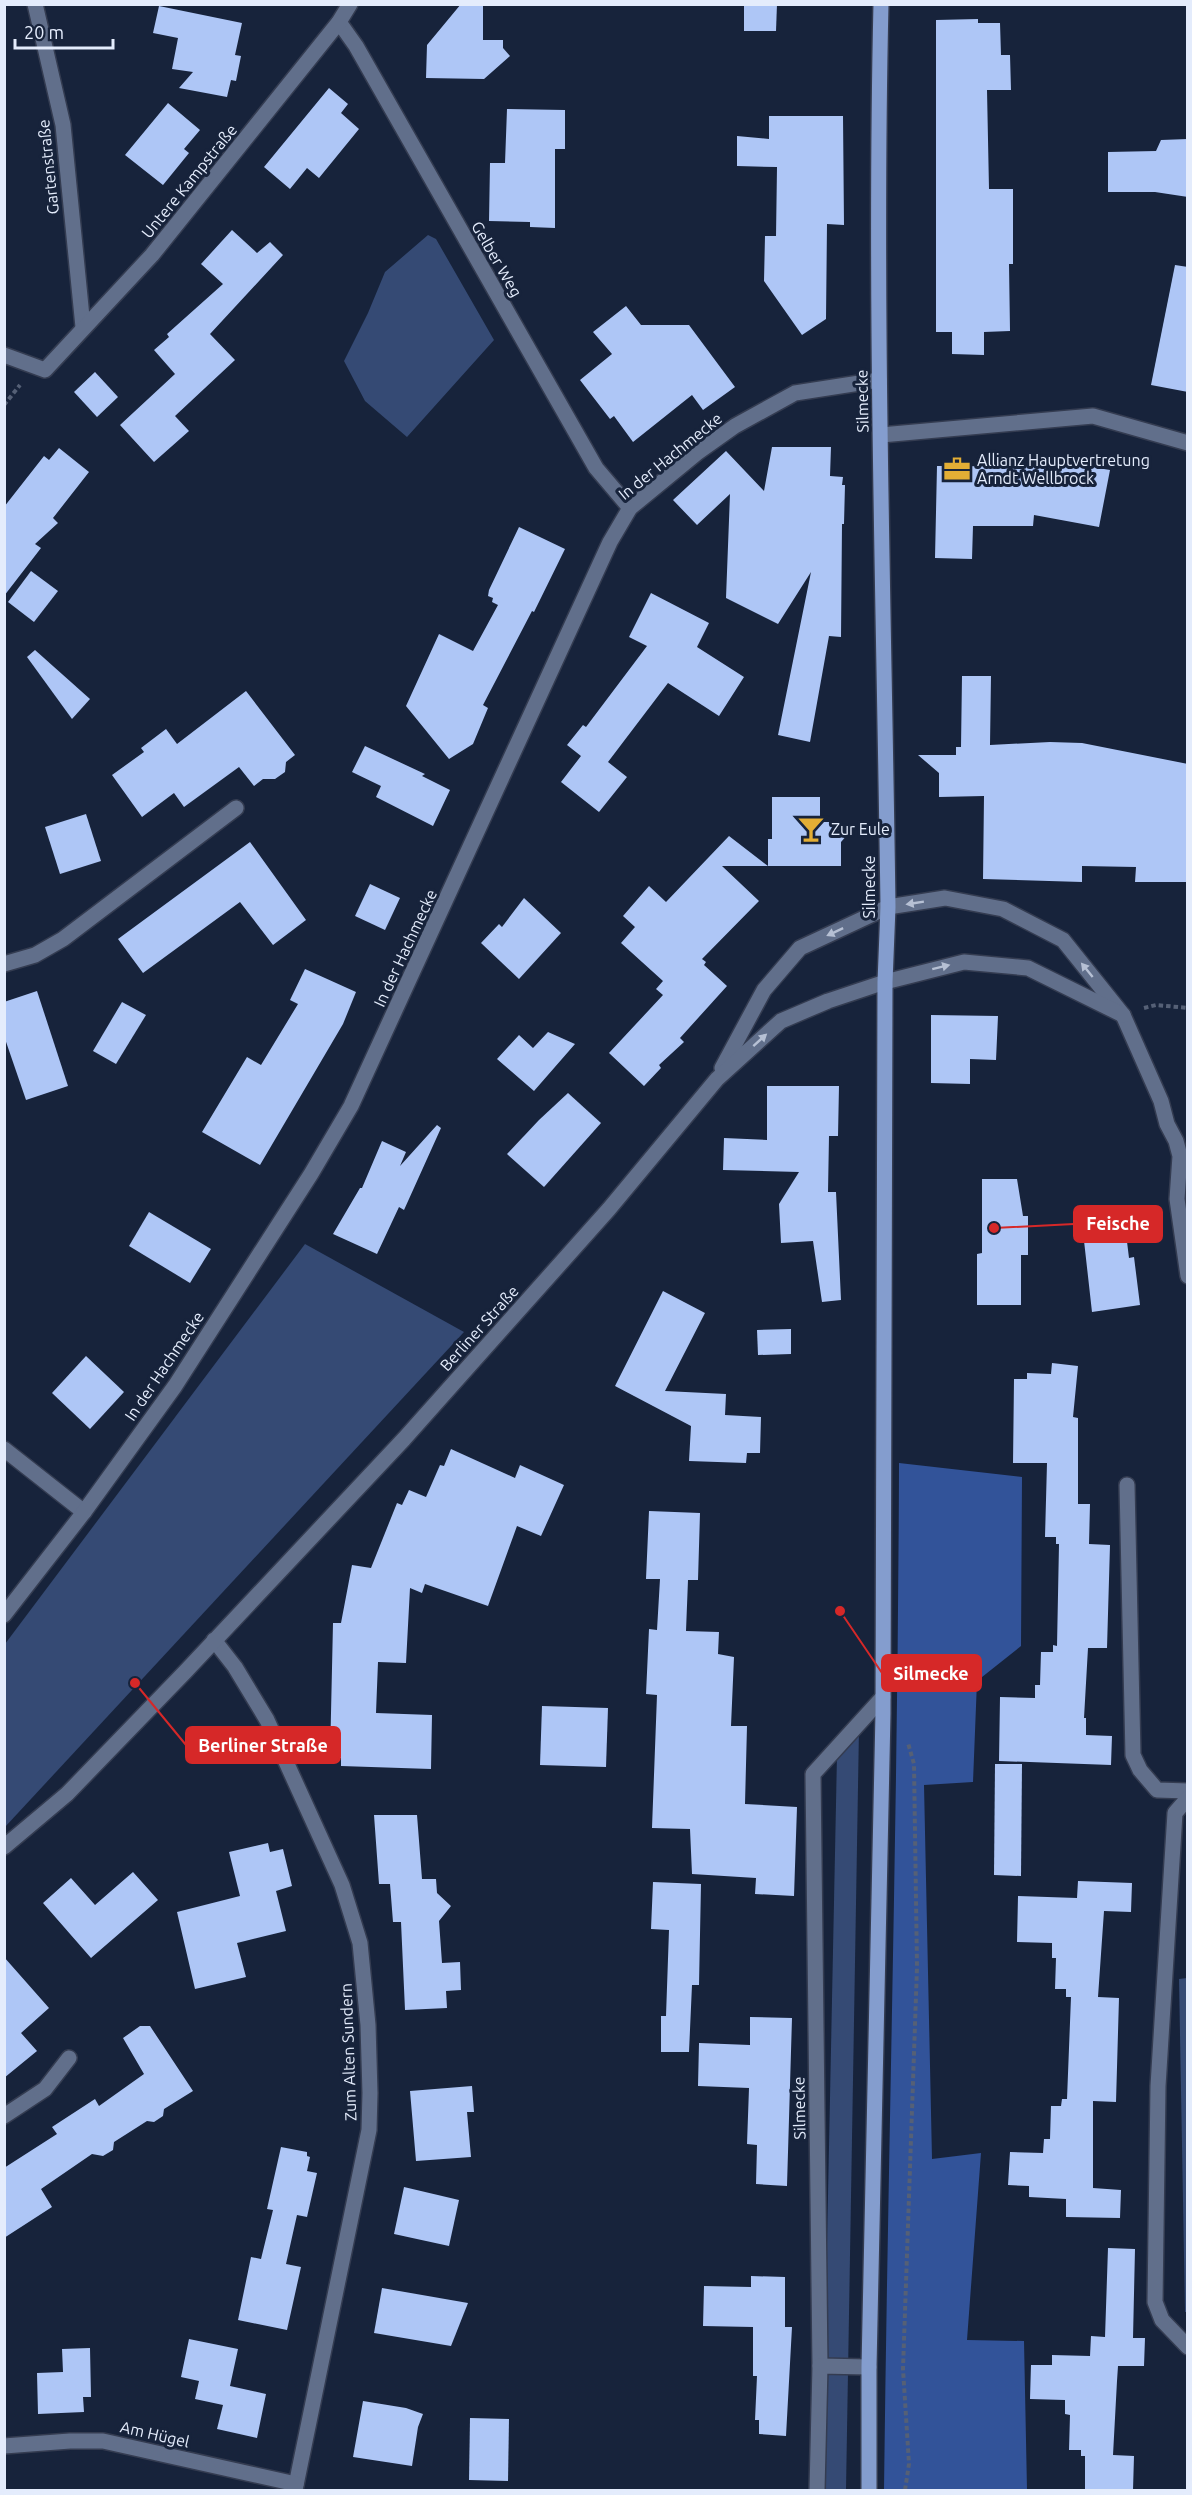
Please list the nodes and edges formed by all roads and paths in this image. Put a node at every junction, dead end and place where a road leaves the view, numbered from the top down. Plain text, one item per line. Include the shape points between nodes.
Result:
1 (35, 4) edge
2 (350, 4) edge
3 (881, 4) edge
4 (339, 22) junction
5 (84, 327) junction
6 (4, 355) edge
7 (879, 380) junction
8 (880, 435) junction
9 (1188, 443) edge
10 (630, 508) junction
11 (236, 808) dead end
12 (888, 908) junction
13 (4, 964) edge
14 (885, 982) junction
15 (1188, 1008) edge
16 (1123, 1015) junction
17 (717, 1079) junction
18 (1188, 1276) edge
19 (4, 1449) edge
20 (1127, 1485) dead end
21 (84, 1512) junction
22 (4, 1615) edge
23 (214, 1640) junction
24 (883, 1697) junction
25 (883, 1713) junction
26 (1188, 1791) edge
27 (1188, 1797) edge
28 (4, 1847) edge
29 (69, 2058) dead end
30 (4, 2116) edge
31 (1188, 2347) edge
32 (820, 2366) junction
33 (869, 2367) junction
34 (4, 2446) edge
35 (295, 2487) edge
36 (817, 2490) edge
37 (869, 2490) edge
38 (905, 2490) edge

1 - 5 street, Gartenstraße via 63,125
2 - 4 street, Untere Kampstraße
3 - 7 main road, Silmecke
4 - 5 street, Untere Kampstraße via 152,255
4 - 10 street, Gelber Weg via 596,468
5 - 6 street, Untere Kampstraße via 45,370
7 - 8 main road, Silmecke
7 - 10 street, In der Hachmecke via 795,393 735,426
8 - 9 street via 1093,416
8 - 12 main road, Silmecke
10 - 21 street, In der Hachmecke via 610,542 351,1106 175,1386
11 - 13 street via 63,939 35,955
12 - 14 main road, Silmecke
16 -> 12 street, Berliner Straße via 1063,940 1004,909 945,898
12 -> 17 street, Berliner Straße via 800,948 764,990
14 -> 16 street, Berliner Straße via 964,962 1028,968
17 -> 14 street, Berliner Straße via 781,1021
14 - 24 main road, Silmecke
15 - 16 path via 1156,1005
16 - 18 street, Berliner Straße via 1180,1156 1177,1198
17 - 23 street, Berliner Straße via 609,1209 404,1439
19 - 21 street
20 - 26 street via 1132,1755 1157,1790
21 - 22 street, In der Hachmecke
23 - 28 street, Berliner Straße via 67,1794
23 - 35 street, Zum Alten Sundern via 267,1720 342,1885 360,1943 368,2025 369,2130
24 - 25 main road, Silmecke
24 - 32 street, Silmecke via 813,1774
25 - 33 main road, Silmecke
25 - 38 path via 907,1740 914,1764 917,1967 903,2369 909,2464
27 - 31 street via 1175,1813 1158,2086 1155,2302 1162,2320
29 - 30 street via 45,2089
32 - 33 street
32 - 36 street, Silmecke
33 - 37 main road, Silmecke
34 - 35 street, Am Hügel via 103,2441

